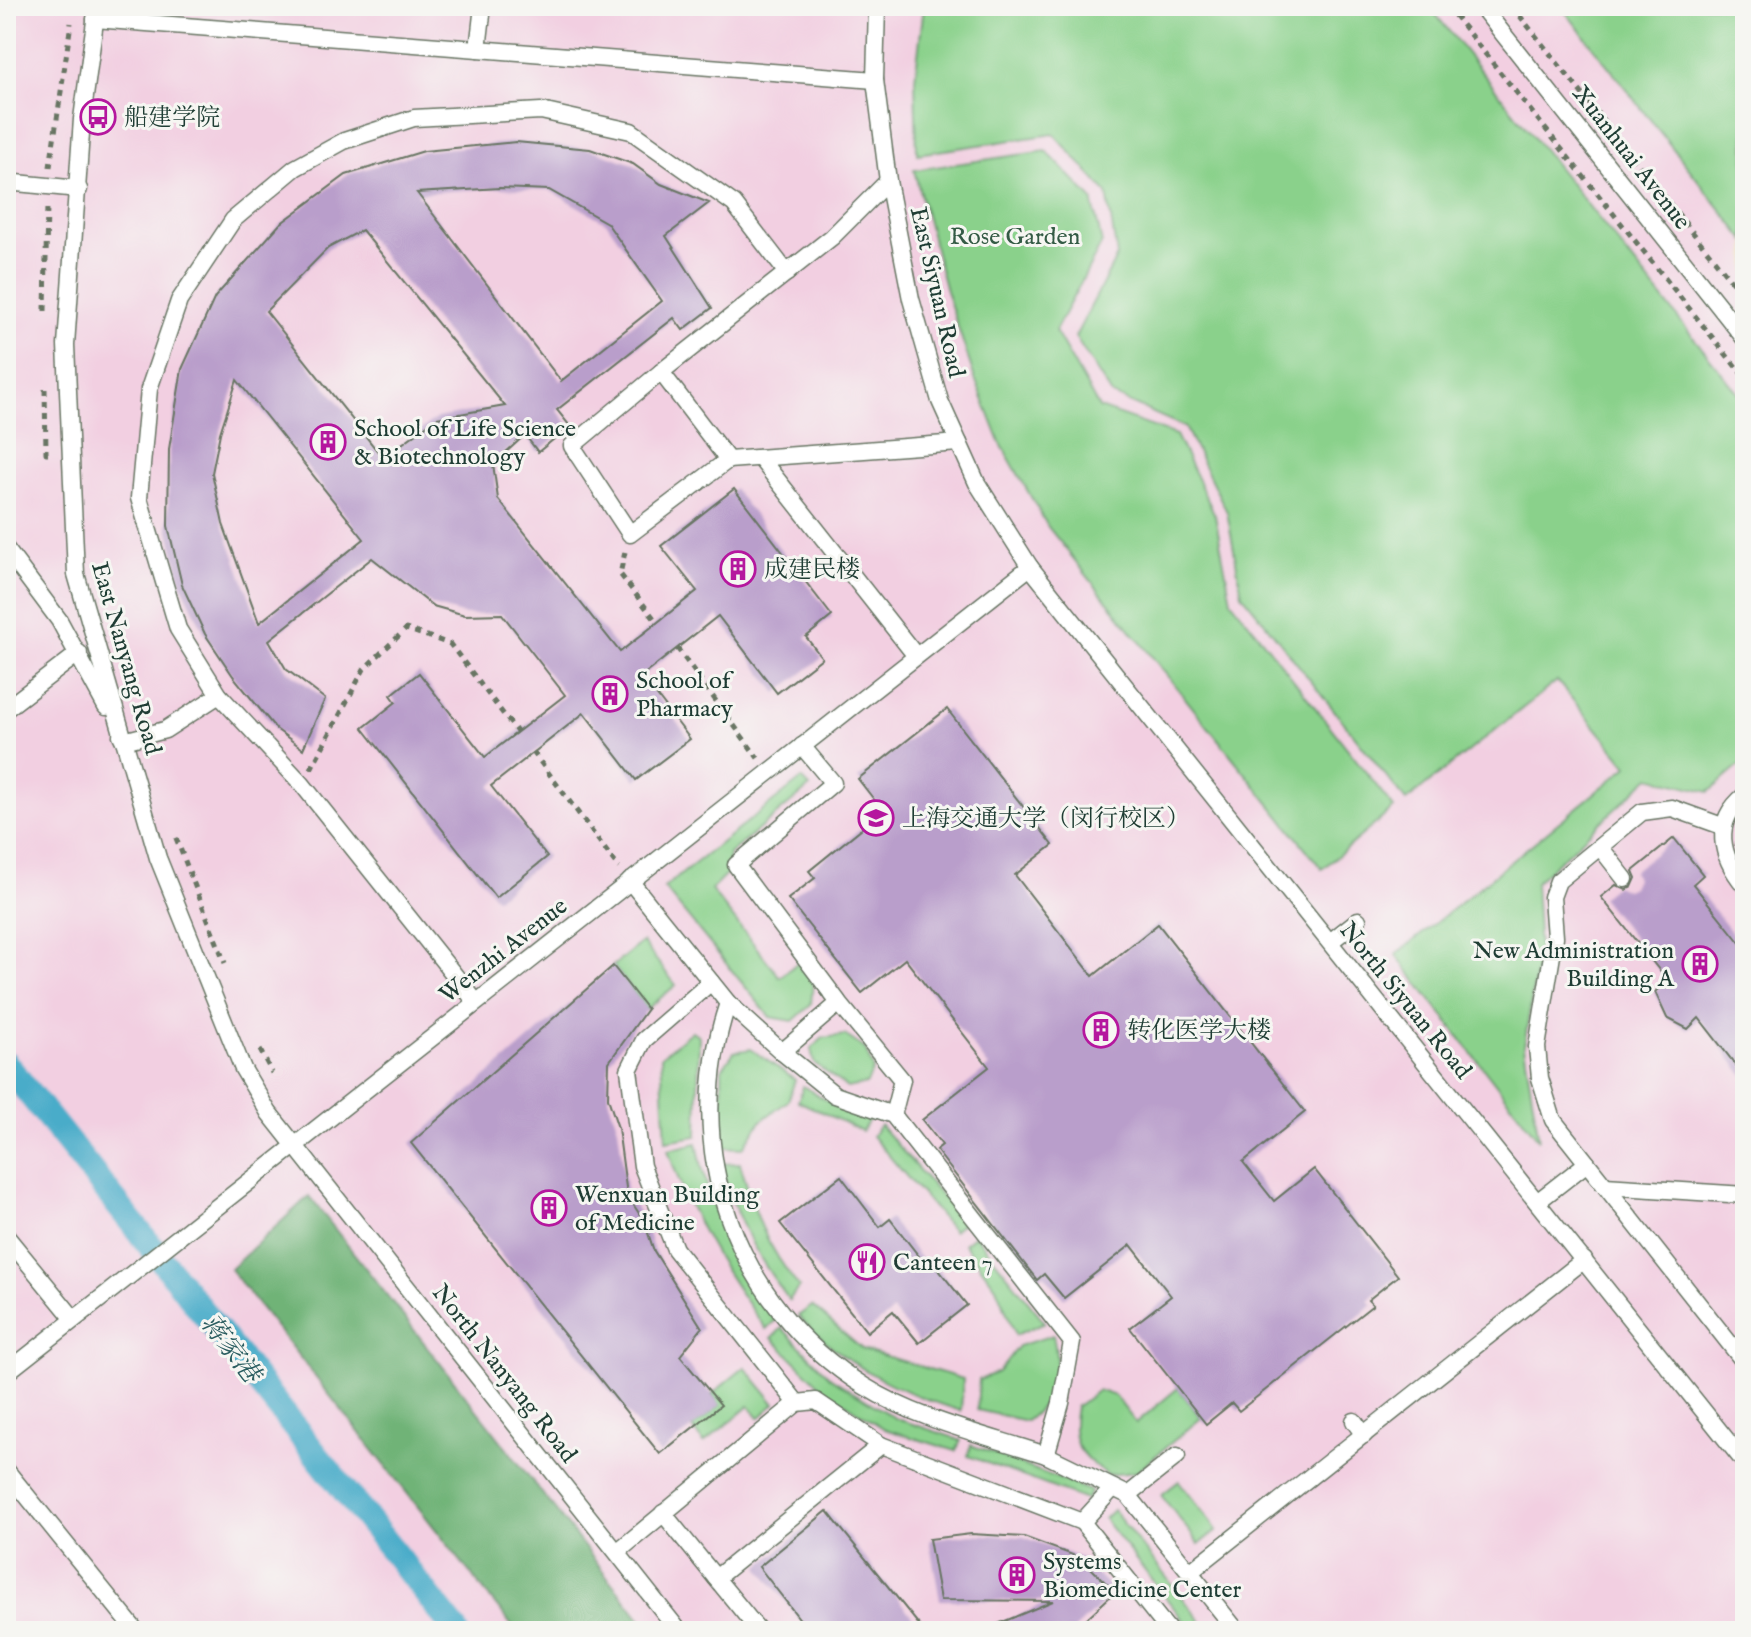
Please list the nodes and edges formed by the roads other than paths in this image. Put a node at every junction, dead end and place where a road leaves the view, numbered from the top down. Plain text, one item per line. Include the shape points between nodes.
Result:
1 (483, 6) edge
2 (877, 6) edge
3 (1481, 6) edge
4 (96, 13) edge
5 (478, 49) junction
6 (875, 80) junction
7 (888, 181) junction
8 (6, 182) edge
9 (79, 189) junction
10 (787, 273) junction
11 (1745, 339) edge
12 (661, 372) junction
13 (959, 443) junction
14 (760, 458) junction
15 (728, 460) junction
16 (6, 549) edge
17 (1030, 567) junction
18 (79, 653) junction
19 (916, 656) junction
20 (219, 695) junction
21 (6, 709) edge
22 (124, 741) junction
23 (802, 746) junction
24 (1745, 795) edge
25 (1722, 826) junction
26 (1600, 847) junction
27 (1625, 879) dead end
28 (630, 881) junction
29 (1745, 886) edge
30 (1358, 920) dead end
31 (1330, 942) junction
32 (711, 982) junction
33 (476, 1002) junction
34 (728, 1003) junction
35 (839, 1003) junction
36 (782, 1052) junction
37 (893, 1115) junction
38 (293, 1145) junction
39 (1587, 1163) junction
40 (1605, 1186) junction
41 (1745, 1195) edge
42 (1537, 1202) junction
43 (6, 1236) edge
44 (1584, 1260) junction
45 (74, 1319) junction
46 (1745, 1363) edge
47 (6, 1373) edge
48 (797, 1403) junction
49 (881, 1445) junction
50 (1046, 1455) junction
51 (1177, 1456) dead end
52 (1745, 1463) edge
53 (6, 1470) edge
54 (1121, 1492) junction
55 (663, 1513) junction
56 (1082, 1522) junction
57 (617, 1552) junction
58 (1190, 1572) junction
59 (716, 1578) junction
60 (136, 1631) edge
61 (679, 1631) edge
62 (759, 1631) edge
63 (1169, 1631) edge
64 (1237, 1631) edge

1 - 5 lane
2 - 6 lane, East Siyuan Road
3 - 11 lane, Xuanhuai Avenue
4 - 5 lane
4 - 9 lane, East Nanyang Road
5 - 6 lane
6 - 7 lane, East Siyuan Road
7 - 10 lane
7 - 13 lane, East Siyuan Road via 911,299 940,401
8 - 9 lane
9 - 22 lane, East Nanyang Road via 66,345 76,574
10 - 12 lane
10 - 20 lane via 734,204 631,131 541,111 414,118 344,141 295,168 233,220 179,301 149,389 139,498 178,629
12 - 15 lane
12 - 15 lane via 572,446 630,534
13 - 14 lane
13 - 17 lane, East Siyuan Road via 977,483
14 - 15 lane
14 - 19 lane
16 - 18 lane
17 - 19 lane, Wenzhi Avenue
17 - 31 lane, North Siyuan Road
18 - 21 lane
18 - 22 lane
19 - 23 lane, Wenzhi Avenue
20 - 22 lane via 165,730
20 - 33 lane via 302,784
22 - 38 lane, East Nanyang Road via 158,858 243,1069
23 - 28 lane, Wenzhi Avenue
23 - 35 lane via 833,783 736,865
24 - 25 lane
25 - 26 lane via 1672,808 1657,808 1642,812
25 - 29 lane via 1729,866
26 - 27 lane
26 - 39 lane via 1558,881 1552,897 1555,937 1537,1047 1553,1120
28 - 32 lane
28 - 33 lane, Wenzhi Avenue
30 - 31 lane
31 - 42 lane, North Siyuan Road
32 - 34 lane
32 - 48 lane via 644,1040 629,1070 642,1166 675,1249
33 - 38 lane, Wenzhi Avenue
34 - 36 lane
34 - 50 lane via 717,1036 710,1102 719,1195 739,1247 767,1296 811,1345 864,1386 928,1416
35 - 36 lane
35 - 37 lane via 902,1080
36 - 37 lane via 835,1095
37 - 50 lane via 1072,1342
38 - 45 lane, Wenzhi Avenue
38 - 57 lane, North Nanyang Road
39 - 40 lane
39 - 42 lane
40 - 41 lane
40 - 46 lane
42 - 44 lane, North Siyuan Road
43 - 45 lane
44 - 52 lane, North Siyuan Road
44 - 58 lane via 1359,1428
45 - 47 lane, Wenzhi Avenue
48 - 49 lane via 816,1401
48 - 55 lane
49 - 56 lane
49 - 59 lane
50 - 54 lane
51 - 54 lane
53 - 60 lane
54 - 56 lane
54 - 58 lane
55 - 57 lane
55 - 59 lane
56 - 63 lane
57 - 61 lane, North Nanyang Road
58 - 64 lane
59 - 62 lane

